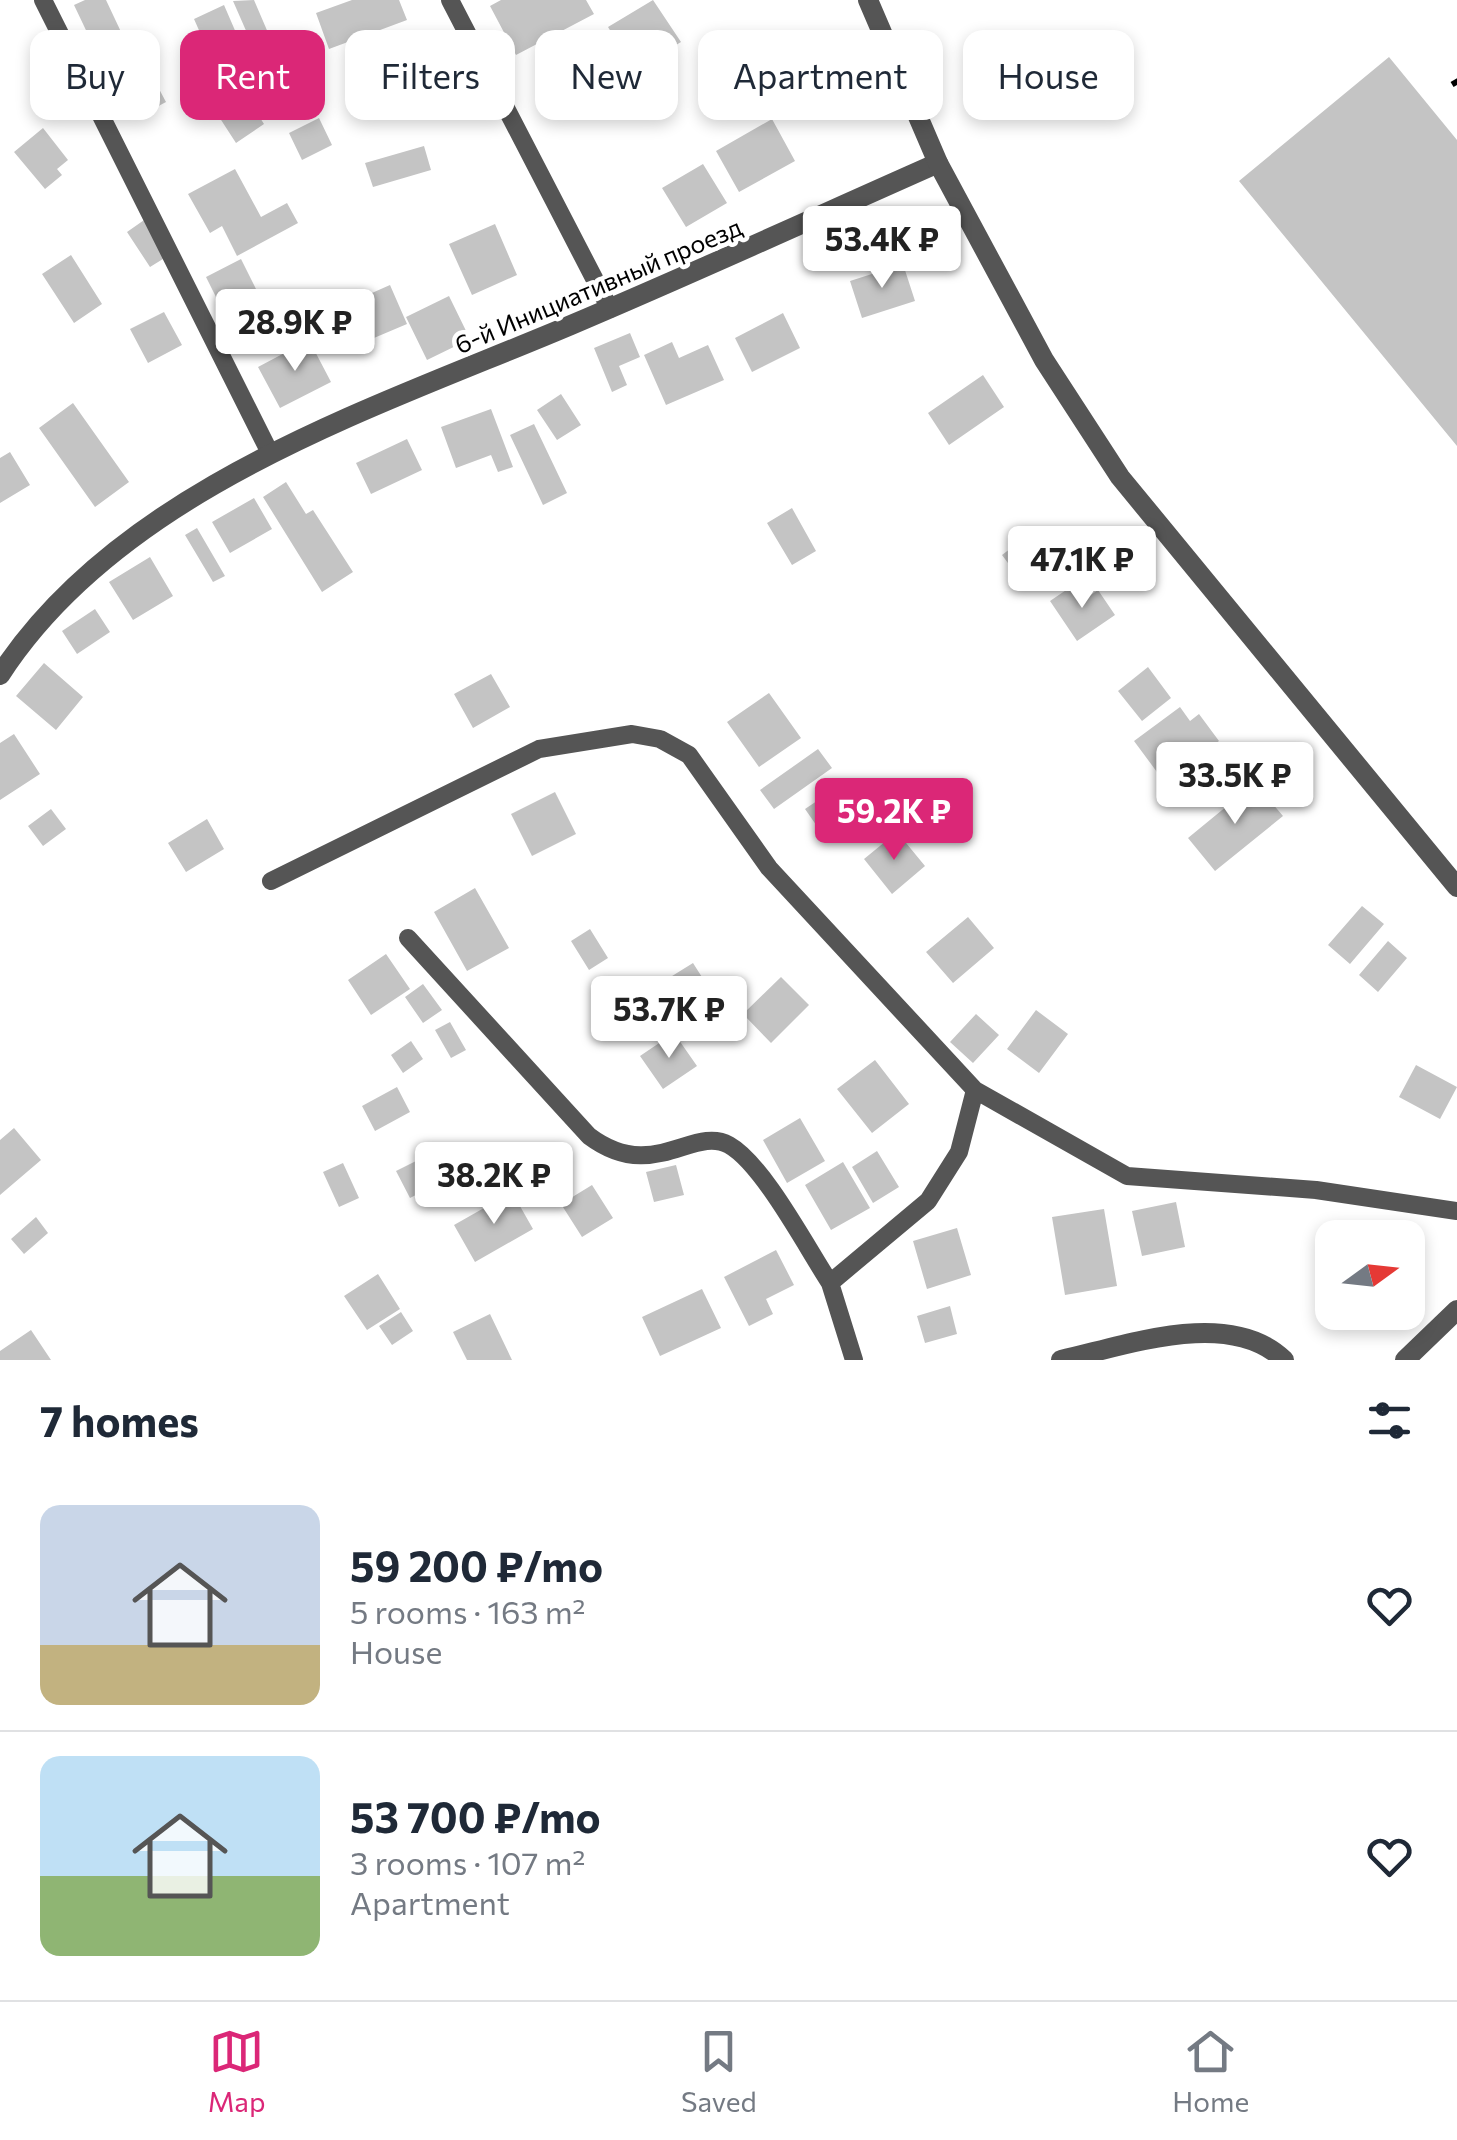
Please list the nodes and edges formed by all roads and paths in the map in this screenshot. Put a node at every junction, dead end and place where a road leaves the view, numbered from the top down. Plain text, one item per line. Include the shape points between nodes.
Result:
1 (44, 0) edge
2 (450, 0) edge
3 (868, 0) edge
4 (938, 163) junction
5 (610, 309) junction
6 (270, 452) junction
7 (0, 675) edge
8 (271, 881) dead end
9 (1457, 886) edge
10 (408, 938) dead end
11 (975, 1090) junction
12 (1457, 1211) edge
13 (830, 1283) junction
14 (1457, 1310) edge
15 (854, 1360) edge
16 (1061, 1360) edge
17 (1284, 1360) edge
18 (1406, 1360) edge

1 - 6 lane
2 - 5 lane
3 - 4 street
4 - 5 street, 6-й Инициативный проезд
4 - 9 street via 1044,360 1120,477
5 - 6 street, 6-й Инициативный проезд
6 - 7 street, 6-й Инициативный проезд via 91,568
8 - 11 lane via 539,749 632,734 660,739 689,755 768,868
10 - 13 lane via 609,1152 663,1155 726,1142 750,1161
11 - 12 lane via 1127,1176 1316,1190
11 - 13 lane via 959,1152 928,1200
13 - 15 lane
14 - 18 street
16 - 17 street via 1180,1334 1227,1334 1272,1349

